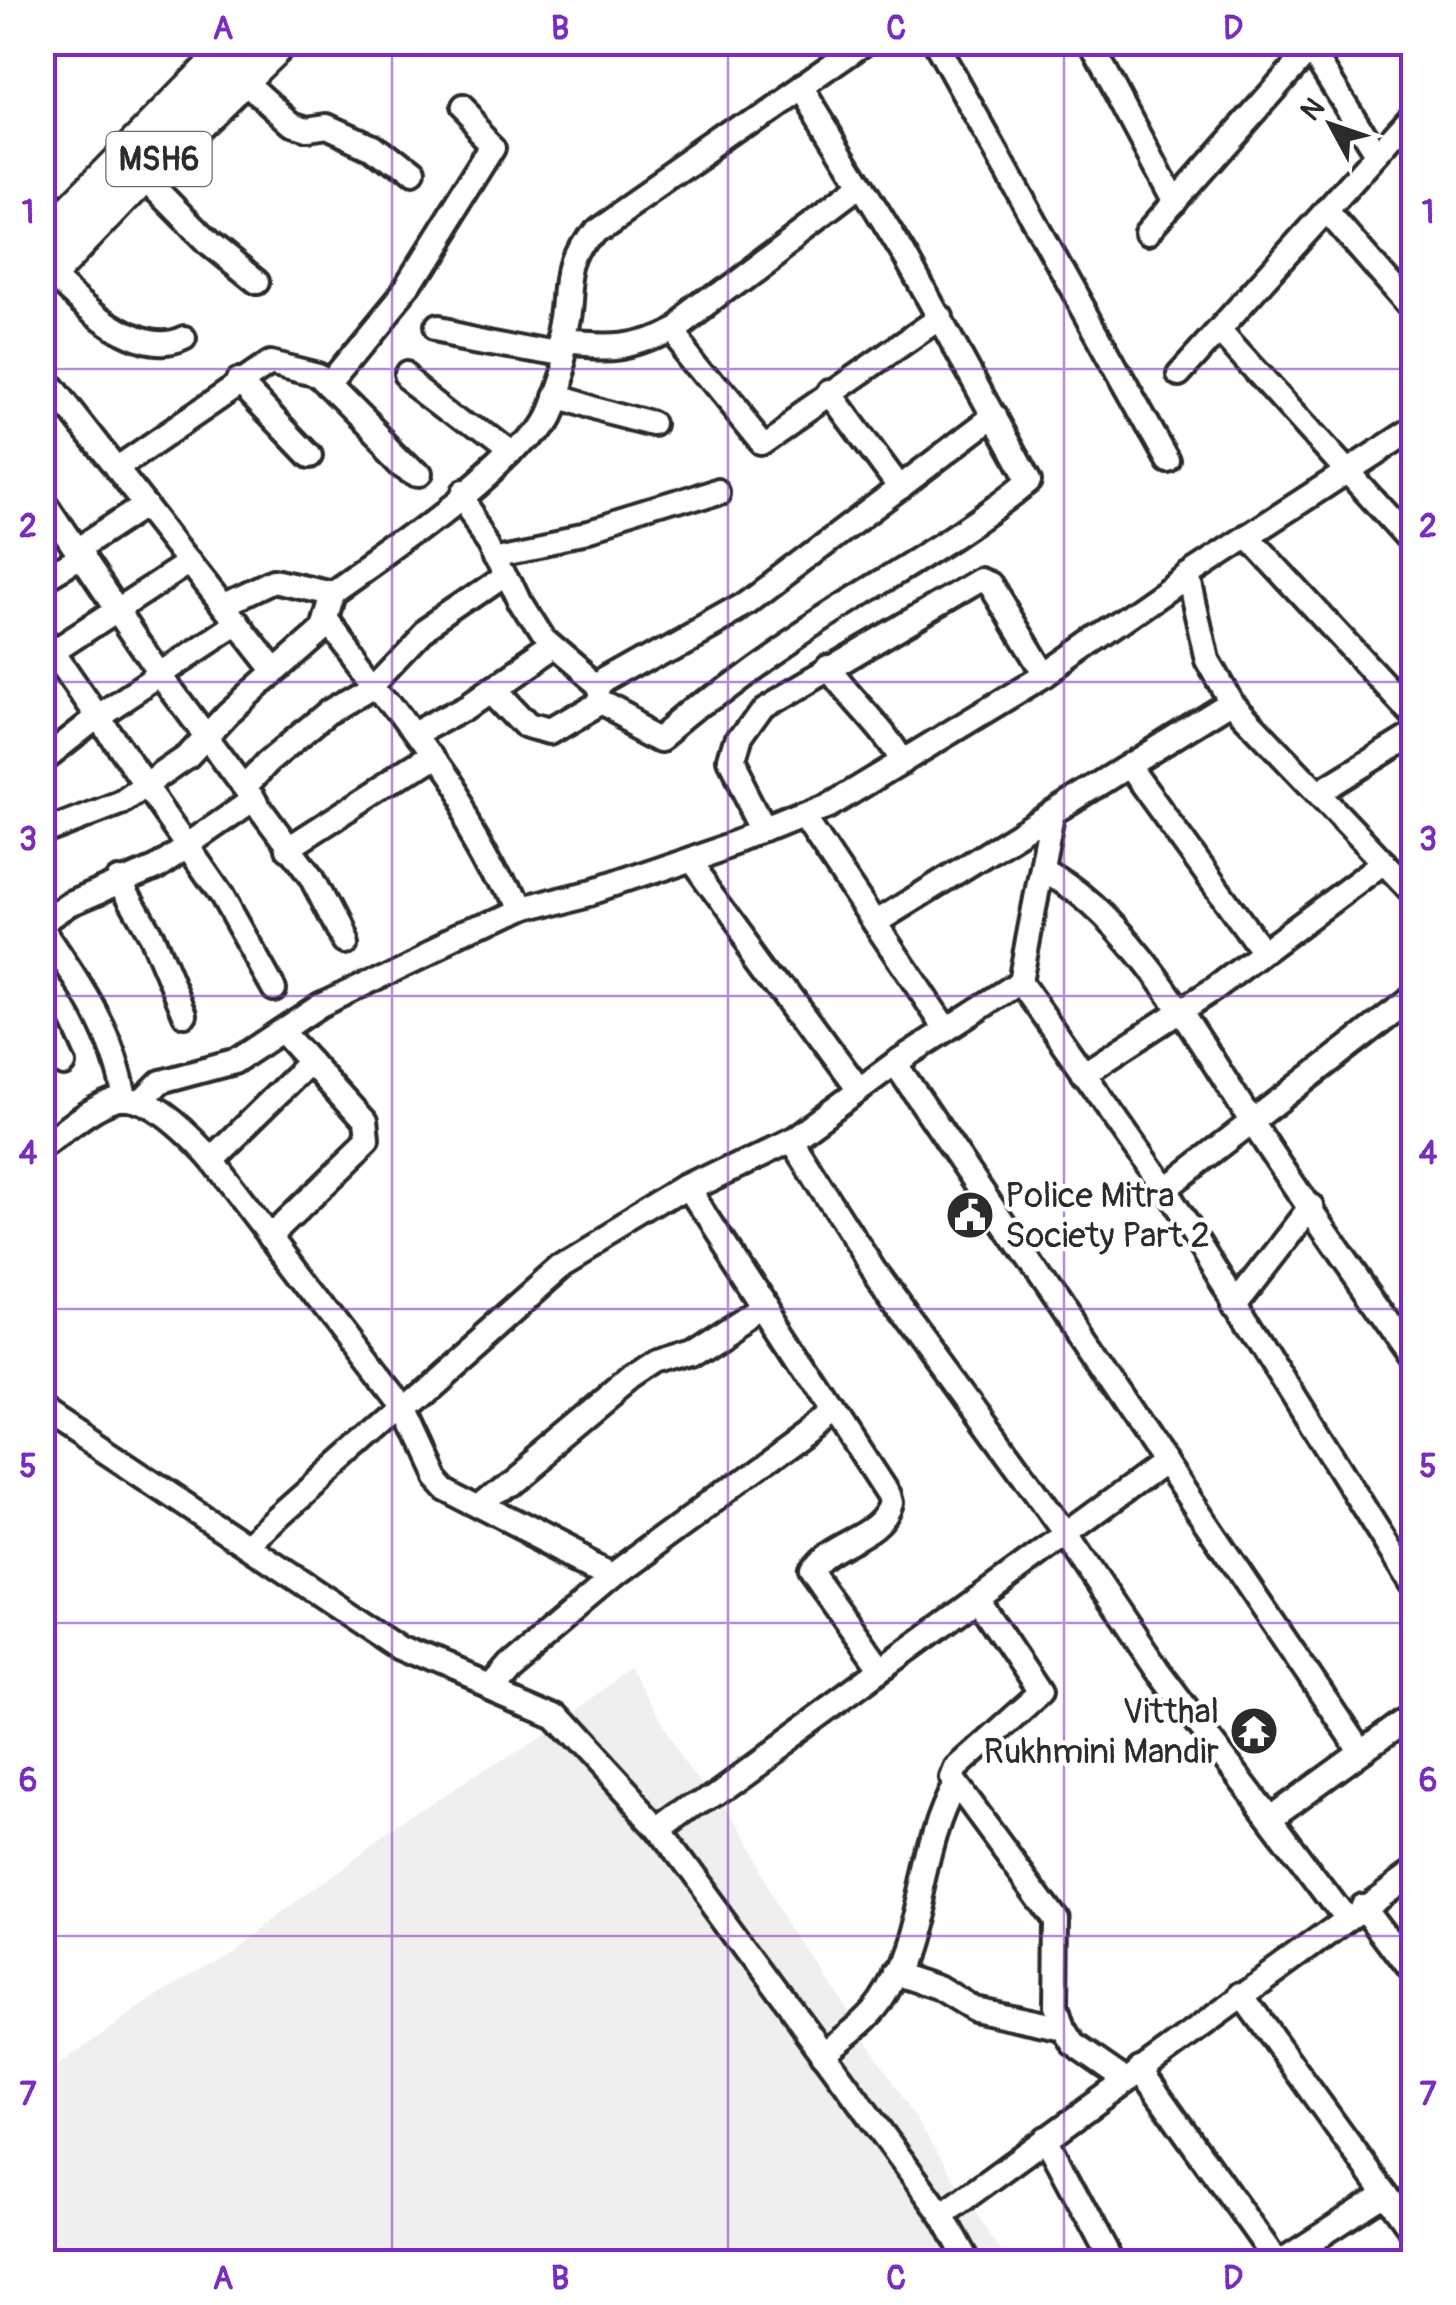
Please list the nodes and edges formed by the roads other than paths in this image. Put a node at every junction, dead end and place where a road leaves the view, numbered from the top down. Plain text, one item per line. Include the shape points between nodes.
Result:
1 (280, 42) edge
2 (866, 42) edge
3 (935, 42) edge
4 (1090, 42) edge
5 (1308, 46) edge
6 (233, 60) edge
7 (800, 87) junction
8 (457, 110) dead end
9 (1414, 112) edge
10 (1375, 152) junction
11 (142, 175) junction
12 (410, 177) dead end
13 (859, 186) junction
14 (1175, 202) junction
15 (1326, 210) junction
16 (1147, 234) dead end
17 (45, 265) edge
18 (257, 282) dead end
19 (1414, 311) edge
20 (941, 317) junction
21 (672, 328) junction
22 (434, 330) dead end
23 (1219, 330) junction
24 (184, 338) dead end
25 (562, 349) junction
26 (42, 374) edge
27 (1180, 374) dead end
28 (408, 376) dead end
29 (238, 382) junction
30 (328, 385) junction
31 (829, 392) junction
32 (548, 396) junction
33 (994, 416) junction
34 (656, 425) dead end
35 (1414, 428) edge
36 (510, 455) junction
37 (310, 456) dead end
38 (1168, 461) dead end
39 (116, 469) junction
40 (1346, 470) junction
41 (418, 475) dead end
42 (900, 488) junction
43 (722, 492) dead end
44 (460, 496) junction
45 (42, 499) edge
46 (145, 505) junction
47 (1246, 536) junction
48 (1414, 545) edge
49 (496, 552) junction
50 (80, 553) junction
51 (190, 562) junction
52 (505, 575) junction
53 (1188, 575) junction
54 (42, 580) edge
55 (333, 594) junction
56 (117, 609) junction
57 (231, 614) junction
58 (327, 620) junction
59 (46, 649) edge
60 (550, 649) junction
61 (828, 667) junction
62 (274, 670) junction
63 (1046, 674) junction
64 (162, 677) junction
65 (375, 681) junction
66 (492, 690) junction
67 (599, 695) junction
68 (1231, 702) junction
69 (100, 715) junction
70 (1414, 716) edge
71 (416, 734) junction
72 (1414, 734) edge
73 (208, 736) junction
74 (430, 756) junction
75 (42, 761) edge
76 (903, 762) junction
77 (1130, 768) junction
78 (148, 786) junction
79 (250, 793) junction
80 (1318, 794) junction
81 (1052, 815) junction
82 (803, 816) junction
83 (765, 832) junction
84 (42, 833) edge
85 (188, 846) junction
86 (286, 849) junction
87 (690, 859) junction
88 (1384, 862) junction
89 (1042, 869) junction
90 (119, 880) junction
91 (1414, 894) edge
92 (517, 911) junction
93 (875, 923) junction
94 (42, 926) edge
95 (344, 941) dead end
96 (1263, 952) junction
97 (1020, 982) junction
98 (274, 989) dead end
99 (1414, 996) edge
100 (1182, 1010) junction
101 (185, 1015) dead end
102 (42, 1016) edge
103 (946, 1029) junction
104 (282, 1031) junction
105 (310, 1062) junction
106 (895, 1063) junction
107 (64, 1064) dead end
108 (1083, 1074) junction
109 (859, 1089) junction
110 (133, 1100) junction
111 (1250, 1120) junction
112 (792, 1140) junction
113 (42, 1147) edge
114 (211, 1160) junction
115 (690, 1189) junction
116 (1164, 1189) junction
117 (1310, 1206) junction
118 (270, 1238) junction
119 (765, 1304) junction
120 (1236, 1304) junction
121 (1414, 1358) edge
122 (402, 1407) junction
123 (42, 1409) edge
124 (834, 1412) junction
125 (1165, 1462) junction
126 (480, 1506) junction
127 (1065, 1532) junction
128 (249, 1543) junction
129 (1409, 1573) edge
130 (612, 1574) junction
131 (977, 1598) junction
132 (880, 1668) junction
133 (487, 1686) junction
134 (1414, 1714) edge
135 (1360, 1752) junction
136 (956, 1785) junction
137 (1272, 1817) junction
138 (660, 1831) junction
139 (1414, 1871) edge
140 (1354, 1911) junction
141 (895, 1973) junction
142 (1414, 1974) edge
143 (1241, 1994) junction
144 (1063, 2028) junction
145 (823, 2054) junction
146 (1132, 2075) junction
147 (1046, 2138) junction
148 (1385, 2194) junction
149 (942, 2215) junction
150 (1414, 2234) edge
151 (968, 2262) edge
152 (1112, 2262) edge
153 (1278, 2262) edge

1 - 6 main road, MSH6
2 - 7 street
3 - 38 street
4 - 14 street
5 - 10 street
5 - 14 street
6 - 11 main road, MSH6
6 - 12 street via 292,124 327,126 371,146
6 - 17 main road, MSH6
7 - 13 street
7 - 25 street via 597,230 578,254
8 - 30 street via 495,148 406,290
9 - 10 street
10 - 15 street
11 - 17 main road, MSH6
11 - 18 street
13 - 20 street
13 - 21 street
14 - 16 street
15 - 19 street
15 - 23 street
17 - 24 street via 102,322 155,345
20 - 31 street
20 - 33 street
21 - 25 street via 638,345
21 - 31 street via 764,440
22 - 25 street
23 - 27 street
23 - 40 street
25 - 32 street
26 - 39 street
28 - 36 street
29 - 30 street via 270,363 318,375
29 - 37 street
29 - 39 street
30 - 41 street
31 - 42 street
32 - 34 street
32 - 36 street
33 - 42 street
33 - 67 street via 1029,481 992,512 801,632 664,736
35 - 40 street
36 - 44 street
39 - 46 street
40 - 47 street
40 - 48 street
42 - 67 street via 749,602
43 - 49 street via 589,533
44 - 49 street
44 - 55 street
45 - 50 street
46 - 50 street
46 - 51 street
47 - 53 street
47 - 70 street
49 - 52 street
50 - 54 street
50 - 56 street
51 - 56 street
51 - 57 street
52 - 60 street
52 - 65 street via 423,631
53 - 63 street
53 - 68 street via 1207,660
55 - 57 street via 274,581
55 - 58 street
56 - 59 street
56 - 64 street
57 - 62 street
57 - 64 street
58 - 62 street
58 - 65 street
59 - 69 street
60 - 66 street
60 - 67 street
61 - 63 street via 980,580 990,584
61 - 76 street via 882,727
61 - 83 street via 771,700 733,753 736,780
62 - 73 street
63 - 76 street
64 - 69 street
64 - 73 street
65 - 71 street
65 - 79 street via 267,762
66 - 67 street via 527,727 547,733
66 - 71 street
68 - 77 street
68 - 80 street
69 - 75 street
69 - 78 street
71 - 74 street
72 - 80 street
73 - 78 street
73 - 79 street
74 - 86 street
74 - 92 street via 501,872
76 - 82 street
77 - 81 street
77 - 96 street
78 - 84 street via 82,821
78 - 85 street
79 - 85 street
79 - 86 street
80 - 88 street
81 - 89 street
81 - 93 street
82 - 83 street
82 - 93 street
83 - 87 street
85 - 90 street
85 - 98 street
86 - 95 street via 311,877
87 - 92 street
87 - 109 street
88 - 91 street
88 - 96 street
89 - 97 street
89 - 100 street via 1108,923
90 - 94 street
90 - 101 street
92 - 104 street via 342,994
93 - 103 street
94 - 110 street via 81,985
96 - 100 street
97 - 103 street
97 - 108 street
99 - 111 street
100 - 108 street
100 - 111 street
102 - 107 street
103 - 106 street
104 - 105 street
104 - 110 street via 217,1069 160,1082
105 - 114 street
105 - 118 street via 366,1123 367,1143
106 - 109 street
106 - 125 street
108 - 116 street
109 - 112 street
110 - 113 street via 104,1106
110 - 114 street
111 - 116 street
111 - 117 street
112 - 115 street
112 - 127 street via 873,1269
114 - 118 street
115 - 119 street
115 - 122 street via 562,1266
116 - 120 street
117 - 120 street
117 - 121 street
118 - 122 street
119 - 124 street
119 - 126 street via 705,1344 631,1379
120 - 129 street
122 - 126 street via 433,1476
122 - 128 street
123 - 128 street
124 - 130 street
124 - 132 street via 891,1502 881,1523 822,1558 812,1578
125 - 127 street
125 - 135 street
126 - 130 street
127 - 131 street
127 - 137 street via 1156,1669
128 - 133 street via 403,1650
130 - 133 street
131 - 132 street
131 - 136 street via 1040,1693 956,1768
132 - 138 street
133 - 138 street via 552,1714
134 - 135 street
135 - 137 street
136 - 141 street via 930,1837
136 - 144 street via 1056,1921 1056,2006
137 - 140 street
138 - 145 street
139 - 140 street
140 - 142 street
140 - 143 street
141 - 144 street via 938,1987 974,2009
141 - 145 street via 866,2018
143 - 146 street
143 - 148 street
144 - 146 street via 1073,2044
145 - 149 street
146 - 147 street
146 - 153 street
147 - 149 street
147 - 152 street
148 - 150 street
148 - 153 street
149 - 151 street

